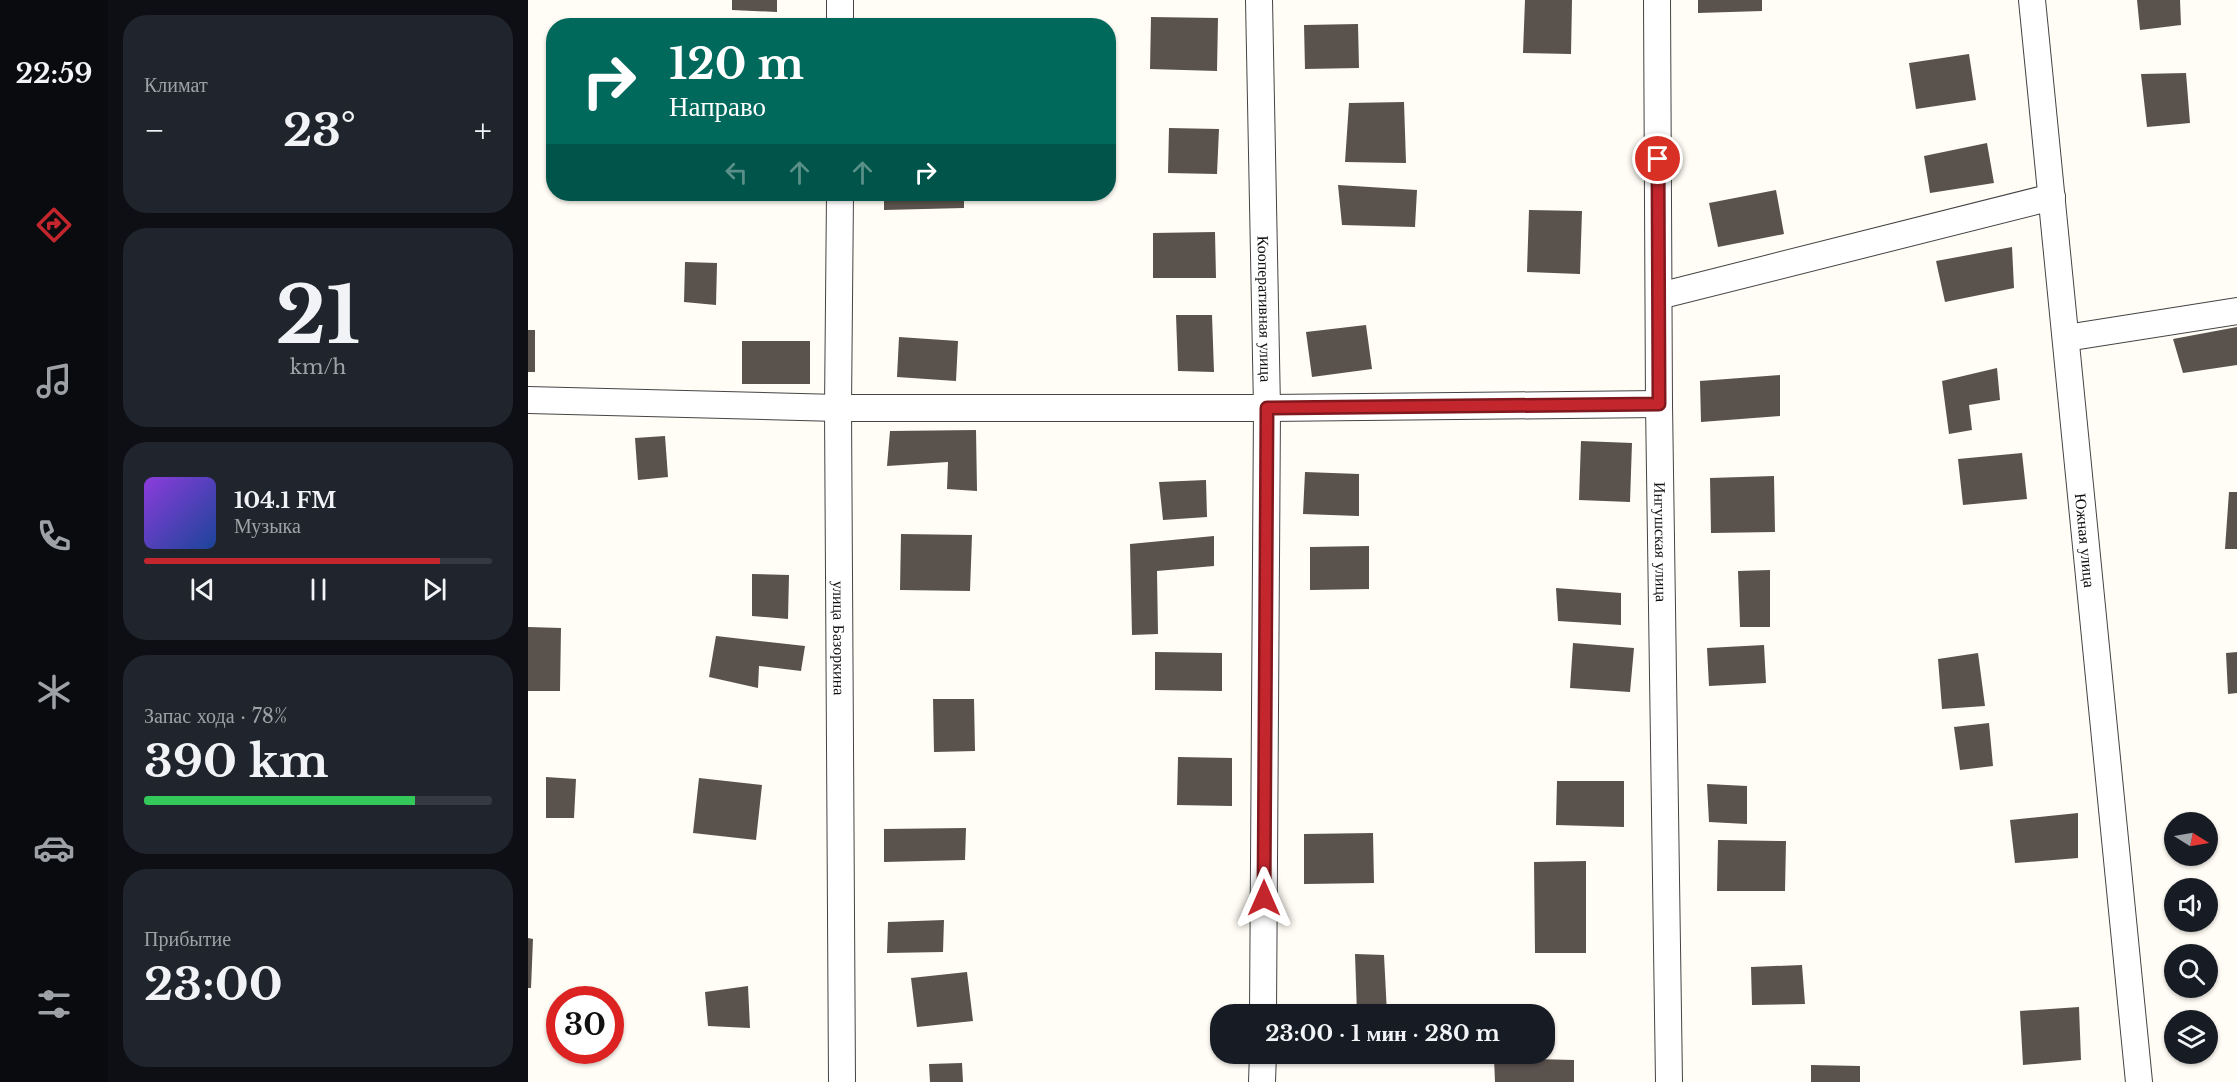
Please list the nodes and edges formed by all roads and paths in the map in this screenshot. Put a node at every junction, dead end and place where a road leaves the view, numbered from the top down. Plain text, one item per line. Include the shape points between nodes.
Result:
1 (840, 0) edge
2 (1259, 0) edge
3 (1657, 0) edge
4 (2032, 0) edge
5 (840, 18) edge
6 (2052, 197) junction
7 (840, 201) edge
8 (1659, 296) junction
9 (2237, 311) edge
10 (2066, 338) junction
11 (528, 400) edge
12 (1659, 404) junction
13 (838, 408) junction
14 (1267, 408) junction
15 (1263, 1004) edge
16 (1263, 1064) edge
17 (842, 1082) edge
18 (1262, 1082) edge
19 (1669, 1082) edge
20 (2139, 1082) edge

1 - 5 street
2 - 14 street, Кооперативная улица
3 - 8 street, Ингушская улица
4 - 6 street, Южная улица
6 - 8 street
6 - 10 street, Южная улица
7 - 13 street, улица Базоркина
8 - 12 street, Ингушская улица
9 - 10 street
10 - 20 street, Южная улица
11 - 13 street
12 - 14 street
12 - 19 street, Ингушская улица
13 - 14 street
13 - 17 street, улица Базоркина
14 - 15 street, Кооперативная улица
16 - 18 street

